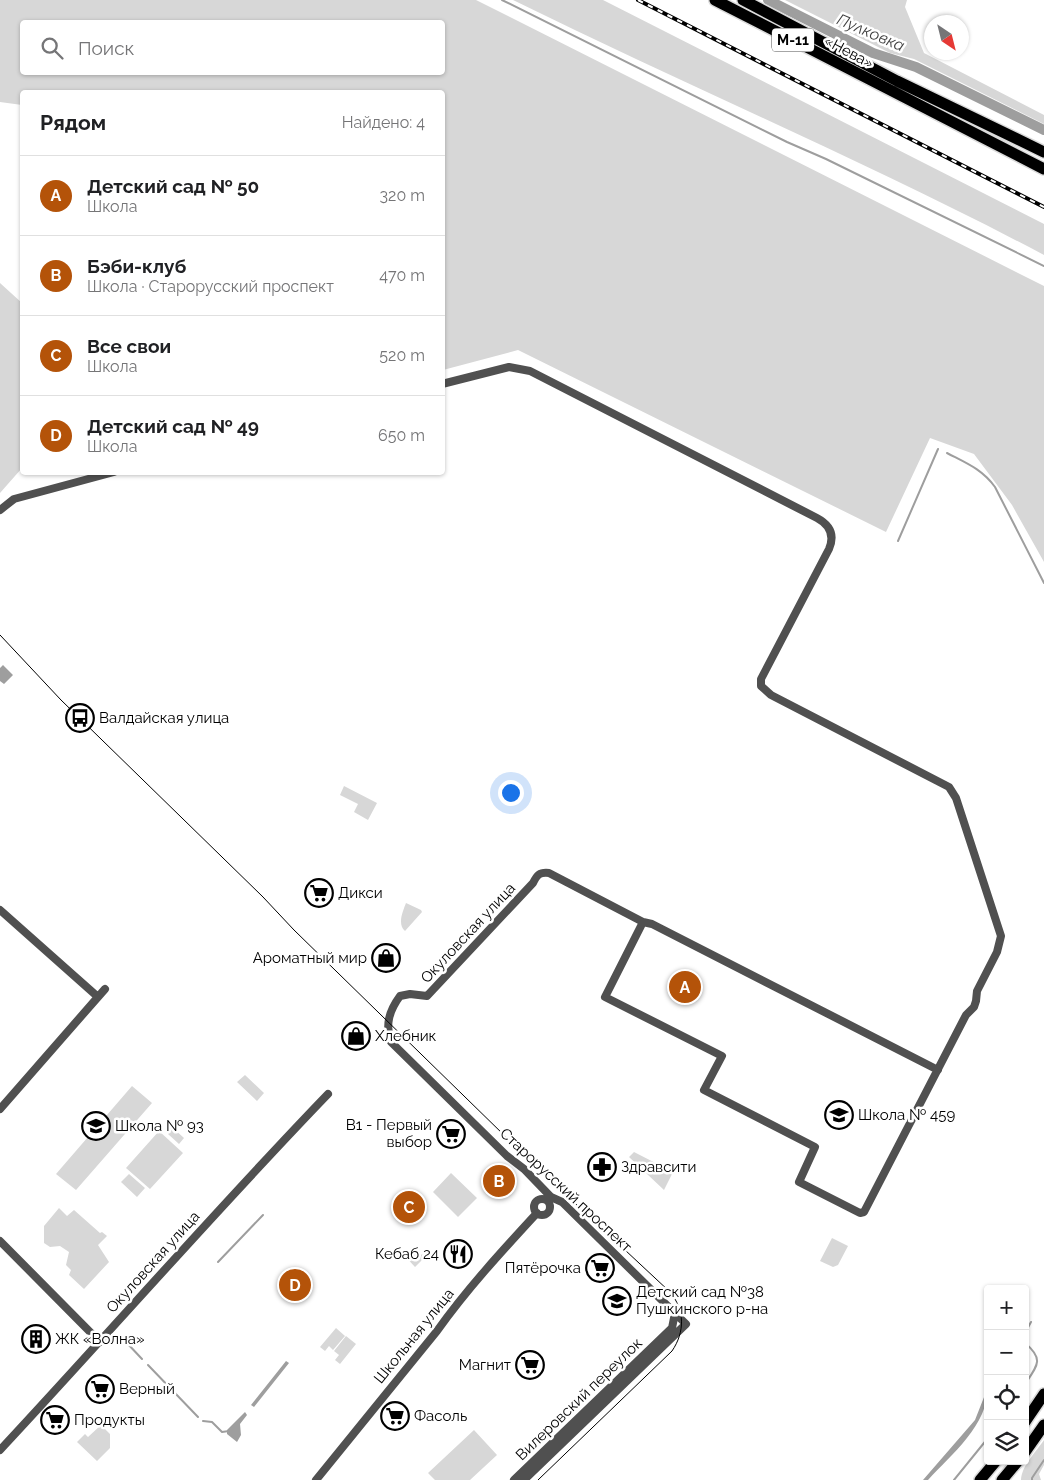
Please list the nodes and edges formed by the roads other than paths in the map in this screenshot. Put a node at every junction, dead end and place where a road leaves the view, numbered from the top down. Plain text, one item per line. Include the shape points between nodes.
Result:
1 (715, 0) edge
2 (743, 0) edge
3 (855, 58) junction
4 (942, 116) junction
5 (1044, 144) edge
6 (1044, 152) edge
7 (1044, 162) edge
8 (1044, 169) edge
9 (445, 383) edge
10 (103, 475) edge
11 (0, 510) edge
12 (0, 910) edge
13 (643, 922) junction
14 (105, 989) dead end
15 (98, 997) junction
16 (938, 1070) junction
17 (426, 1078) joint
18 (328, 1094) dead end
19 (0, 1109) edge
20 (549, 1199) junction
21 (0, 1241) edge
22 (675, 1313) junction
23 (686, 1324) joint
24 (100, 1342) junction
25 (1044, 1394) edge
26 (1026, 1420) edge
27 (1044, 1425) edge
28 (1029, 1446) edge
29 (0, 1450) edge
30 (993, 1465) edge
31 (1015, 1465) edge
32 (316, 1480) edge
33 (514, 1480) edge
34 (524, 1480) edge
35 (980, 1480) edge
36 (1002, 1480) edge

1 - 4 highway, «Нева» / М-11
2 - 3 highway, «Нева» / М-11
3 - 5 highway, «Нева» / М-11
3 - 6 highway, «Нева» / М-11
4 - 7 highway, «Нева» / М-11
4 - 8 highway, «Нева» / М-11
9 - 16 street via 509,367 530,371 828,526 832,538 829,549 761,686 771,695 943,783 954,792 1001,940 974,1007 966,1015
10 - 11 street via 14,500
12 - 15 street
13 - 16 street
13 - 16 street via 605,997 722,1056 704,1090 815,1147 799,1182 860,1213 864,1212
13 - 17 street, Окуловская улица via 549,873 539,873 426,996 404,994 398,998 387,1027 391,1042
14 - 15 street
15 - 19 street
17 - 20 street, Старорусский проспект via 524,1169
18 - 24 street, Окуловская улица via 258,1166
20 - 22 street, Старорусский проспект via 562,1202
20 - 32 street, Школьная улица via 548,1211 542,1215 537,1213 462,1298
21 - 24 street
22 - 23 street, Старорусский проспект
22 - 33 street, Вилеровский переулок via 672,1328
23 - 34 street, Вилеровский переулок
24 - 29 street, Окуловская улица
25 - 26 highway
27 - 28 highway
30 - 35 highway
31 - 36 highway

